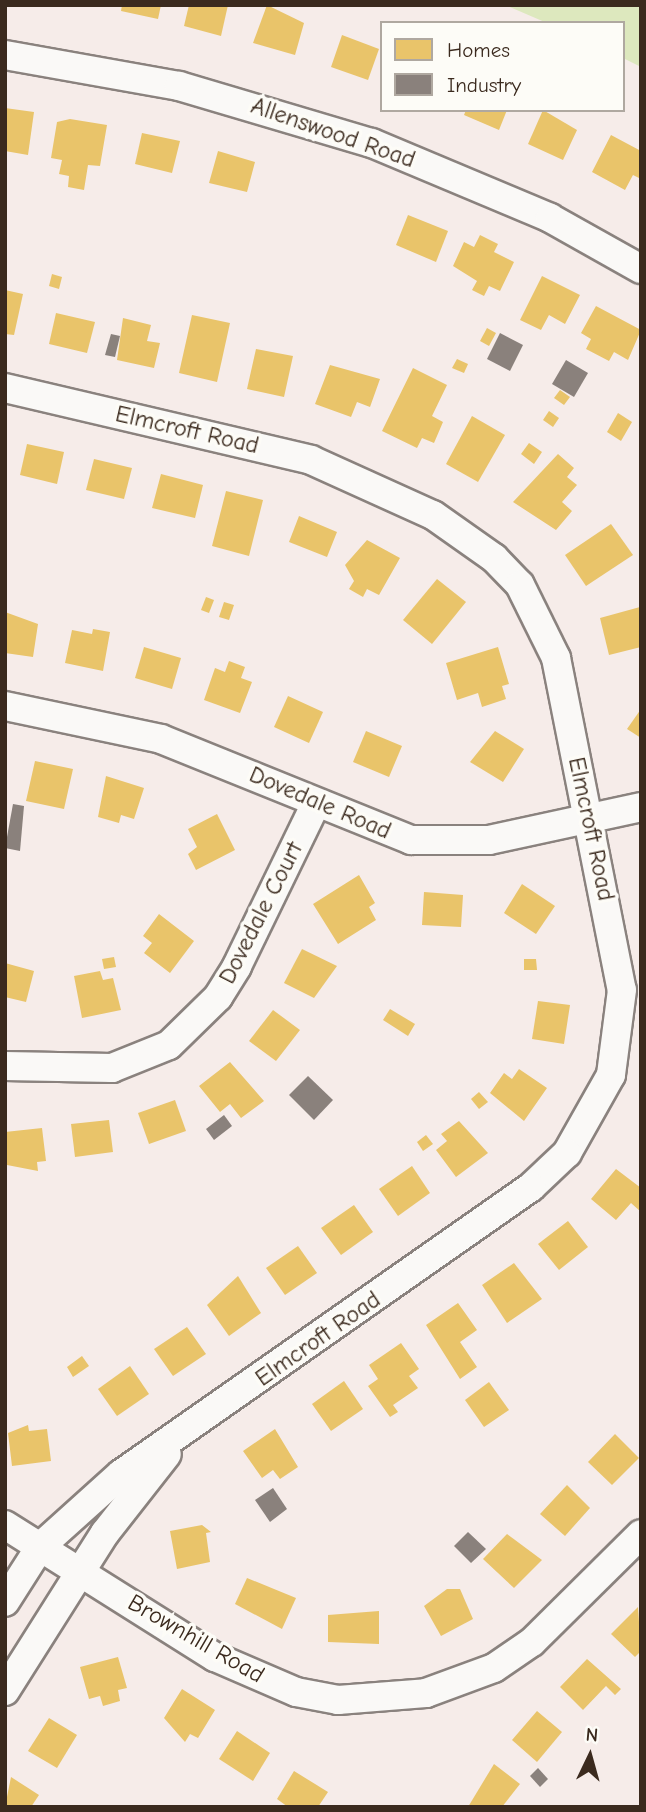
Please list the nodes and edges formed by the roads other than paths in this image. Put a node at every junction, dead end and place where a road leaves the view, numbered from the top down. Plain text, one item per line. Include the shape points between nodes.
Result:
1 (5, 55) edge
2 (641, 269) edge
3 (5, 388) edge
4 (5, 706) edge
5 (316, 803) junction
6 (641, 807) edge
7 (588, 819) junction
8 (5, 1066) edge
9 (183, 1434) junction
10 (5, 1525) edge
11 (641, 1534) edge
12 (40, 1547) junction
13 (81, 1571) junction
14 (5, 1602) edge
15 (5, 1691) edge

1 - 2 street, Allenswood Road via 179,86 348,135 550,218
3 - 7 street, Elmcroft Road via 311,460 467,536 520,585 539,617 556,658
4 - 5 street, Dovedale Road via 161,739
5 - 7 street, Dovedale Road via 374,829 452,844
5 - 8 street, Dovedale Court via 237,966 218,997 169,1045 112,1068
6 - 7 street, Dovedale Road
7 - 9 street, Elmcroft Road via 622,990 620,1038 592,1115 567,1153 531,1187
9 - 12 street, Elmcroft Road via 121,1474
9 - 13 street, Elmcroft Road
10 - 12 street, Brownhill Road
11 - 13 street, Brownhill Road via 532,1642 494,1668 453,1685 384,1699 327,1698 255,1677
12 - 13 street, Brownhill Road
12 - 14 street, Elmcroft Road
13 - 15 street, Elmcroft Road

